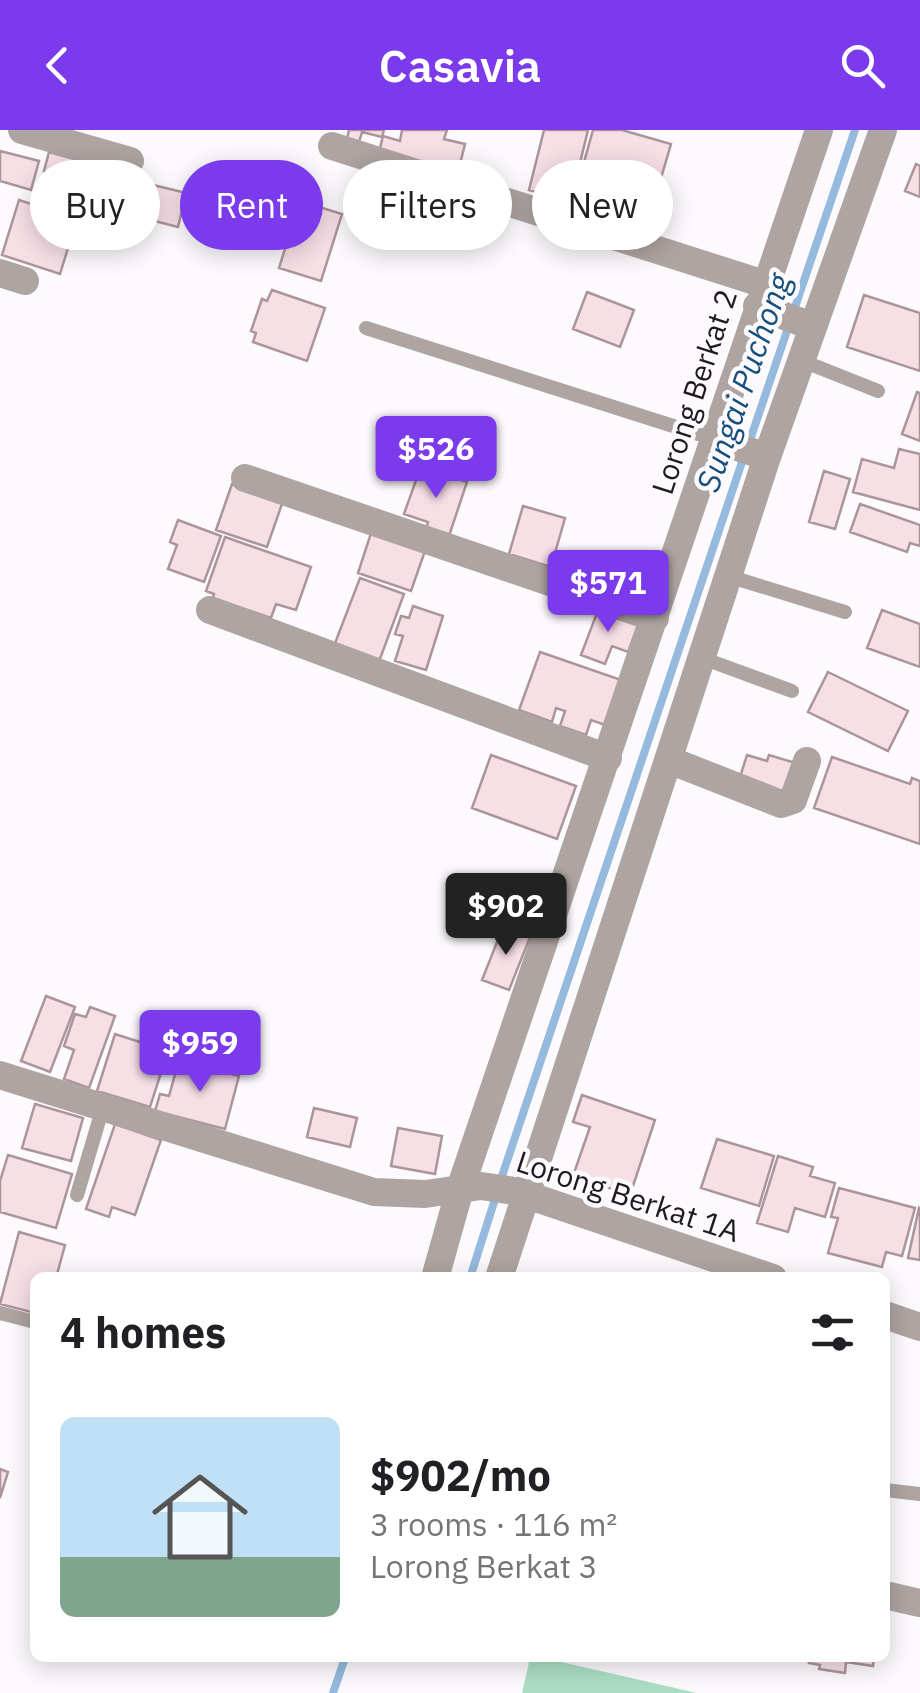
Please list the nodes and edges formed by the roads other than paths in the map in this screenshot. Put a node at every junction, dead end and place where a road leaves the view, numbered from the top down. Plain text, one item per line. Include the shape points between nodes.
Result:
1 (22, 130) edge
2 (884, 130) edge
3 (815, 132) edge
4 (332, 146) dead end
5 (127, 160) edge
6 (761, 295) junction
7 (812, 326) junction
8 (366, 328) dead end
9 (800, 360) junction
10 (878, 392) dead end
11 (714, 438) junction
12 (767, 456) junction
13 (245, 478) dead end
14 (728, 576) junction
15 (210, 610) dead end
16 (845, 612) dead end
17 (656, 618) junction
18 (702, 658) junction
19 (792, 691) dead end
20 (608, 758) junction
21 (668, 760) junction
22 (807, 761) dead end
23 (0, 1075) edge
24 (103, 1107) junction
25 (471, 1188) junction
26 (521, 1193) junction
27 (77, 1195) dead end
28 (437, 1272) edge
29 (501, 1272) edge
30 (755, 1272) edge
31 (0, 1313) edge
32 (890, 1317) edge
33 (30, 1321) edge
34 (920, 1327) edge
35 (890, 1491) edge
36 (920, 1494) edge
37 (890, 1596) edge
38 (920, 1603) edge

1 - 5 street
2 - 7 street
3 - 6 street, Lorong Berkat 2
4 - 6 street
6 - 7 street
6 - 11 street, Lorong Berkat 2
7 - 9 street
8 - 11 lane
9 - 10 lane
9 - 12 street
11 - 12 street
11 - 17 street, Lorong Berkat 2
12 - 14 street
13 - 17 street
14 - 16 lane
14 - 18 street
15 - 20 street
17 - 20 street, Lorong Berkat 2
18 - 19 lane
18 - 21 street
20 - 25 street, Lorong Berkat 2
21 - 22 street via 781,804 793,800
21 - 26 street
23 - 24 street, Lorong Berkat 1A
24 - 25 street, Lorong Berkat 1A via 374,1192
24 - 27 lane
25 - 26 street, Lorong Berkat 1A
25 - 28 street, Lorong Berkat 2
26 - 29 street
26 - 30 street, Lorong Berkat 1A
31 - 33 lane
32 - 34 street
35 - 36 lane
37 - 38 street

